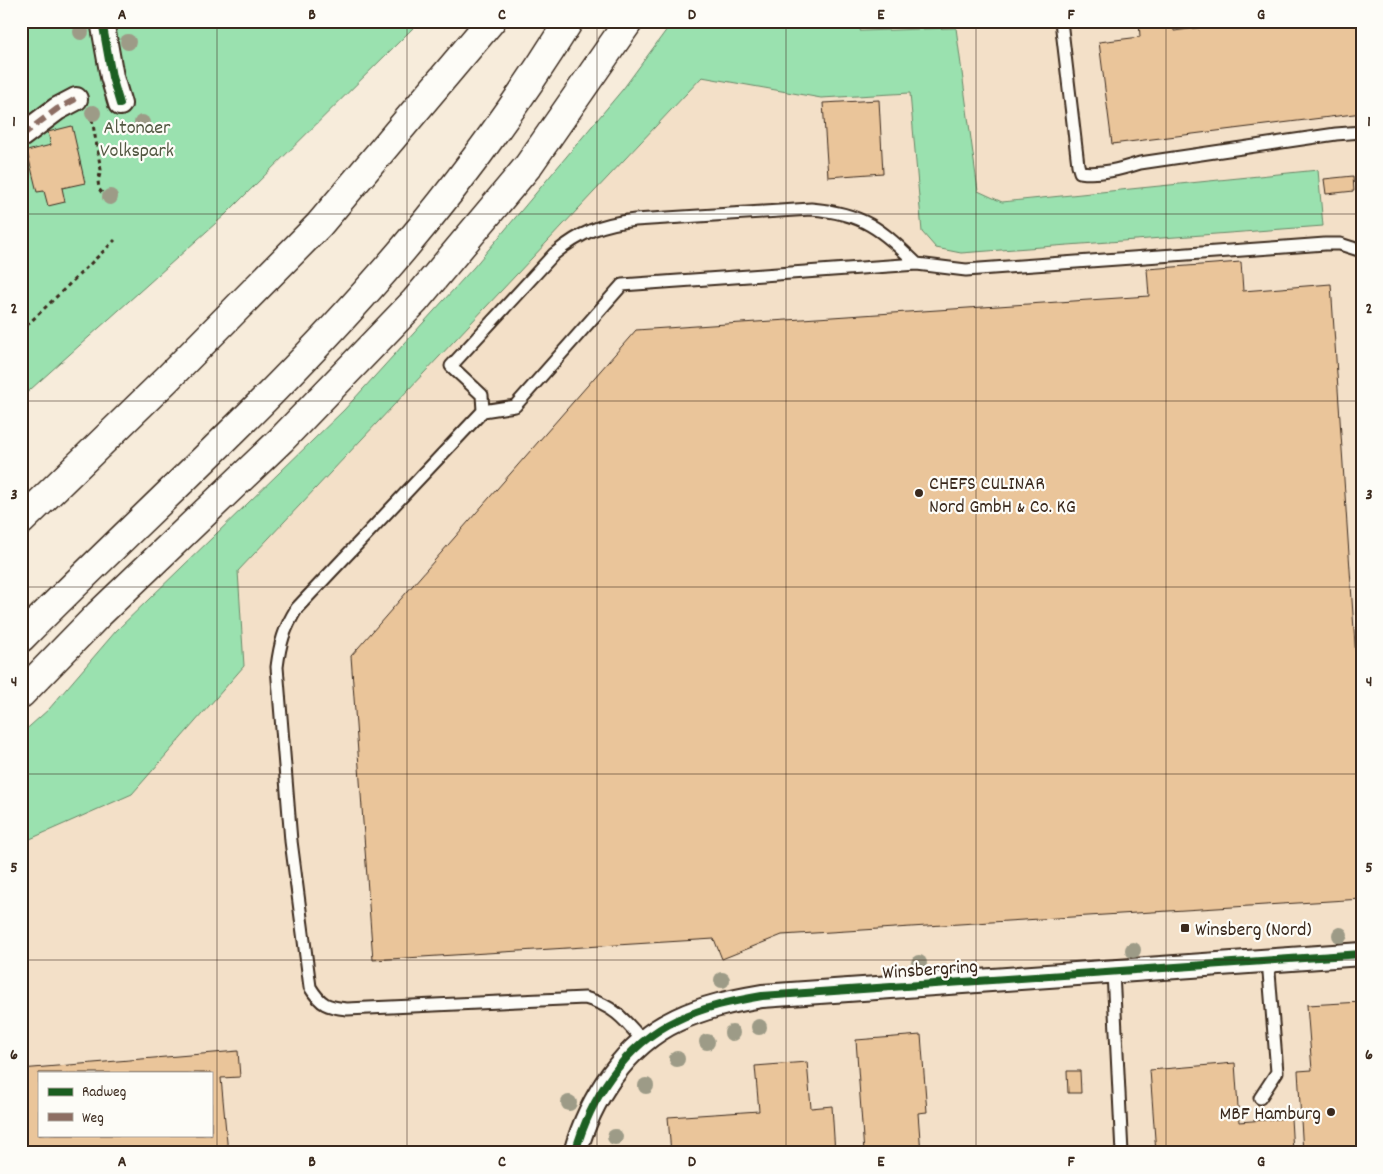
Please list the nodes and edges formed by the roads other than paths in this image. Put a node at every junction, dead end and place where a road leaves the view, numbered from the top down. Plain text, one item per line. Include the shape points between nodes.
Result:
1 (102, 21) edge
2 (491, 21) edge
3 (569, 21) edge
4 (629, 21) edge
5 (1061, 21) edge
6 (76, 99) dead end
7 (120, 104) dead end
8 (1362, 132) edge
9 (21, 136) edge
10 (1362, 251) edge
11 (917, 264) junction
12 (483, 411) junction
13 (21, 521) edge
14 (21, 638) edge
15 (21, 694) edge
16 (1362, 954) edge
17 (1268, 960) junction
18 (1112, 972) junction
19 (643, 1041) junction
20 (1260, 1098) dead end
21 (575, 1153) edge
22 (1122, 1153) edge

1 - 7 street
2 - 13 highway via 318,225
3 - 14 highway via 508,114 373,284 277,387
4 - 15 highway via 528,166 415,301 281,440 99,614
5 - 8 lane via 1080,172 1090,174 1140,163
6 - 9 street
10 - 11 lane via 1340,244 966,270
11 - 12 lane via 622,285 515,406
11 - 12 lane via 874,226 827,210 610,223 582,234 554,254 451,366 482,395
12 - 19 lane via 297,608 280,644 277,667 291,842 310,987 317,998 330,1008 347,1010 585,998 601,1002 614,1011
16 - 17 street, Winsbergring
17 - 18 street, Winsbergring
17 - 20 lane via 1277,1072
18 - 19 street, Winsbergring via 762,996 694,1013 676,1020
18 - 22 lane
19 - 21 street, Winsbergring via 602,1090 590,1110

